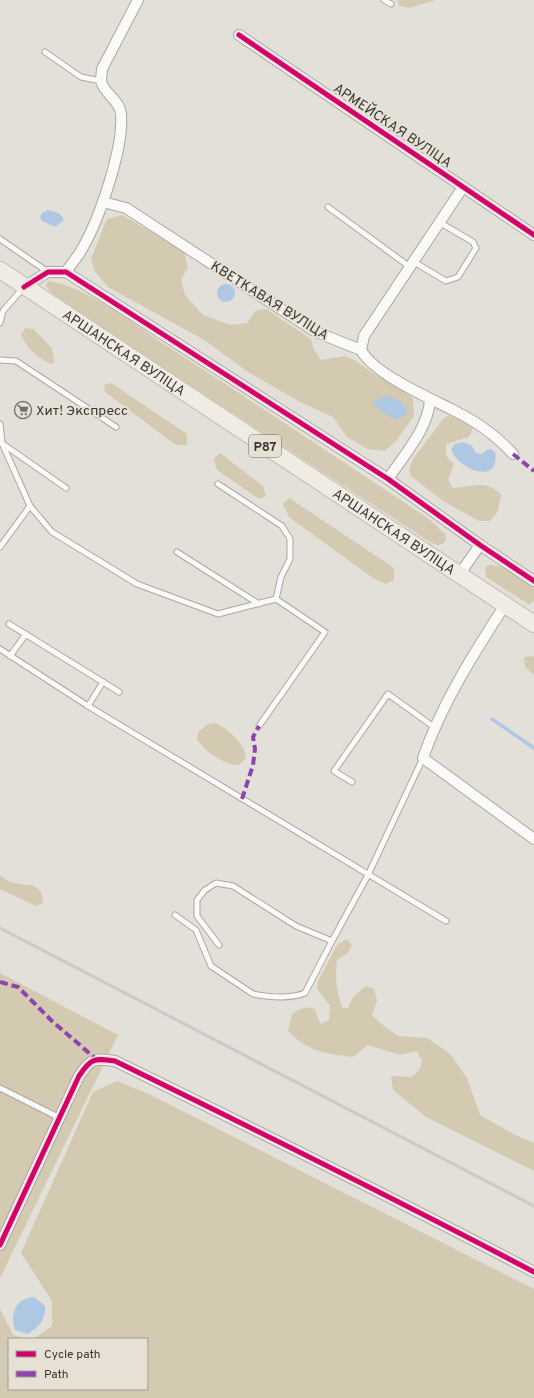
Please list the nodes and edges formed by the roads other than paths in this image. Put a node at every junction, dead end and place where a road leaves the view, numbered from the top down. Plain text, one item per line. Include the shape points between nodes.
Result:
1 (138, 0) edge
2 (384, 0) edge
3 (391, 4) dead end
4 (239, 35) dead end
5 (45, 52) dead end
6 (101, 81) junction
7 (463, 188) junction
8 (103, 202) junction
9 (328, 207) dead end
10 (439, 222) junction
11 (534, 235) edge
12 (0, 239) edge
13 (412, 264) junction
14 (0, 270) edge
15 (48, 272) junction
16 (66, 272) junction
17 (24, 287) junction
18 (2, 311) edge
19 (0, 323) edge
20 (362, 350) junction
21 (0, 360) edge
22 (430, 400) junction
23 (0, 424) edge
24 (116, 427) dead end
25 (2, 444) junction
26 (513, 454) dead end
27 (388, 479) junction
28 (218, 484) dead end
29 (66, 488) dead end
30 (30, 506) junction
31 (480, 545) junction
32 (0, 547) edge
33 (177, 552) dead end
34 (459, 575) junction
35 (534, 581) edge
36 (276, 599) junction
37 (258, 604) junction
38 (505, 605) junction
39 (10, 624) dead end
40 (534, 624) edge
41 (26, 634) junction
42 (0, 649) edge
43 (10, 656) junction
44 (103, 682) junction
45 (119, 692) dead end
46 (88, 706) junction
47 (259, 726) dead end
48 (434, 727) junction
49 (423, 758) junction
50 (352, 782) dead end
51 (534, 839) edge
52 (368, 875) junction
53 (175, 915) dead end
54 (446, 921) dead end
55 (332, 942) junction
56 (219, 945) dead end
57 (0, 1088) edge
58 (60, 1118) junction
59 (0, 1245) edge
60 (534, 1272) edge

1 - 6 street via 102,68
2 - 3 lane
4 - 7 street, АРМЕЙСКАЯ ВУЛІЦА
5 - 6 lane via 81,77
6 - 8 street via 122,112 121,128
7 - 10 street
7 - 11 street, АРМЕЙСКАЯ ВУЛІЦА
8 - 16 street via 82,249
8 - 20 street, КВЕТКАВАЯ ВУЛІЦА via 126,208 316,332
9 - 13 lane
10 - 13 street
10 - 13 lane via 473,242 476,248 458,277 446,281
12 - 15 lane
13 - 20 street via 364,336
14 - 17 main road, Р87
15 - 16 street
15 - 17 street
16 - 27 street
17 - 18 lane
17 - 34 main road, АРШАНСКАЯ ВУЛІЦА / Р87
18 - 19 lane
20 - 22 street, КВЕТКАВАЯ ВУЛІЦА via 377,367
21 - 24 lane via 16,361
22 - 26 street, КВЕТКАВАЯ ВУЛІЦА via 452,409 499,438
22 - 27 street via 425,423
23 - 25 lane
25 - 29 lane
25 - 30 lane
27 - 31 street
28 - 36 lane via 282,526 290,539 290,559 281,577
30 - 32 lane
30 - 37 lane via 52,532 137,584 218,614
31 - 34 street
31 - 35 street
33 - 37 lane
34 - 38 main road, АРШАНСКАЯ ВУЛІЦА / Р87
36 - 37 lane
36 - 47 lane via 325,632
38 - 40 main road, Р87
38 - 48 street
39 - 41 lane
41 - 43 lane
41 - 44 lane
42 - 43 lane
43 - 46 lane
44 - 45 lane
44 - 46 lane
46 - 52 lane
48 - 49 street
48 - 50 lane via 388,694 334,771
49 - 51 street
49 - 52 lane
52 - 54 lane
52 - 55 lane
53 - 55 lane via 196,930 211,966 253,994 294,997 305,993
55 - 56 lane via 296,926 233,886 216,883 196,900 197,916
57 - 58 lane
58 - 59 street
58 - 60 street via 79,1076 88,1063 96,1058 115,1061 402,1203

